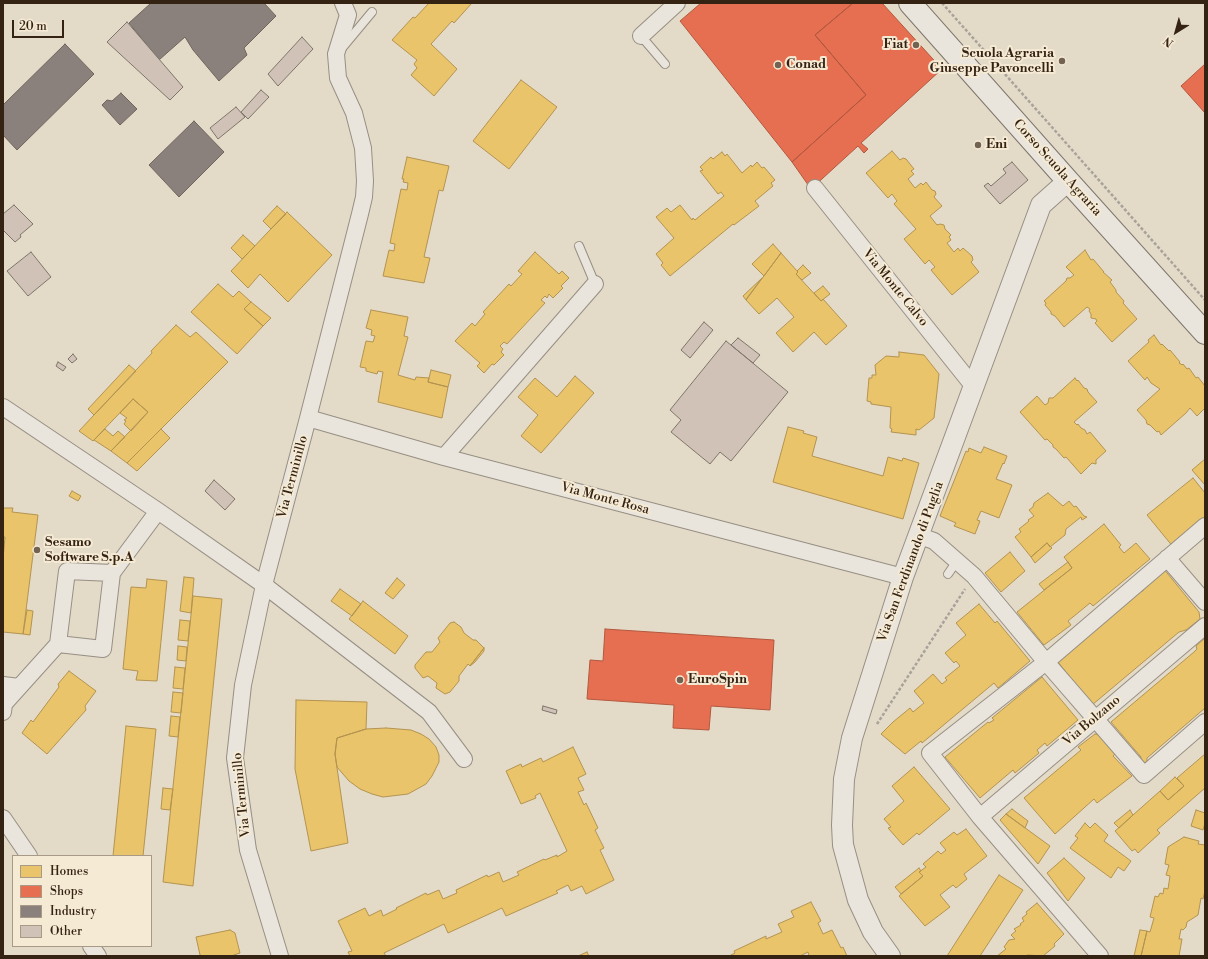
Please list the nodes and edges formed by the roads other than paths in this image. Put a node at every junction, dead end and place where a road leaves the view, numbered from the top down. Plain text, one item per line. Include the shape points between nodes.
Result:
1 (343, 3) edge
2 (677, 3) edge
3 (910, 3) edge
4 (372, 12) dead end
5 (641, 36) joint
6 (336, 54) junction
7 (665, 64) dead end
8 (1068, 181) junction
9 (815, 188) dead end
10 (579, 246) dead end
11 (595, 284) joint
12 (1205, 333) edge
13 (974, 387) junction
14 (3, 407) edge
15 (308, 418) junction
16 (444, 457) junction
17 (158, 511) junction
18 (1205, 526) edge
19 (920, 536) junction
20 (1167, 558) junction
21 (112, 573) junction
22 (904, 578) junction
23 (264, 585) junction
24 (1205, 602) edge
25 (1205, 626) edge
26 (58, 644) junction
27 (1046, 662) junction
28 (3, 685) edge
29 (19, 687) junction
30 (3, 712) edge
31 (1095, 719) junction
32 (1205, 722) edge
33 (464, 759) dead end
34 (980, 817) junction
35 (3, 818) edge
36 (28, 855) edge
37 (92, 947) edge
38 (98, 956) edge
39 (280, 956) edge
40 (890, 956) edge
41 (1100, 956) edge

1 - 6 street, Via Terminillo via 348,15
2 - 5 street
3 - 8 main road, Corso Scuola Agraria
4 - 6 lane
5 - 7 lane
6 - 15 street, Via Terminillo via 338,78 354,113 363,148 364,197
8 - 12 main road, Corso Scuola Agraria
8 - 13 street, Via San Ferdinando di Puglia via 1041,205
9 - 13 street, Via Monte Calvo
10 - 11 lane
11 - 16 street
13 - 19 street, Via San Ferdinando di Puglia
14 - 17 street
15 - 16 street, Via Monte Rosa
15 - 23 street, Via Terminillo
16 - 22 street, Via Monte Rosa
17 - 21 street
17 - 23 street
18 - 20 street
19 - 22 street, Via San Ferdinando di Puglia
19 - 27 street via 934,542 953,568 974,576
20 - 24 street
20 - 27 street
21 - 26 street via 67,571
21 - 26 street via 103,649
22 - 40 street, Via San Ferdinando di Puglia via 852,738 844,779 842,825 843,845 858,900 873,932
23 - 33 street via 430,712
23 - 39 street, Via Terminillo via 243,685 235,758 248,850
25 - 31 street, Via Bolzano
26 - 29 street
27 - 31 street
27 - 34 street via 930,753
28 - 29 street
29 - 30 street via 4,704
31 - 32 street via 1144,775
31 - 34 street, Via Bolzano
34 - 41 street
35 - 36 street
37 - 38 street

